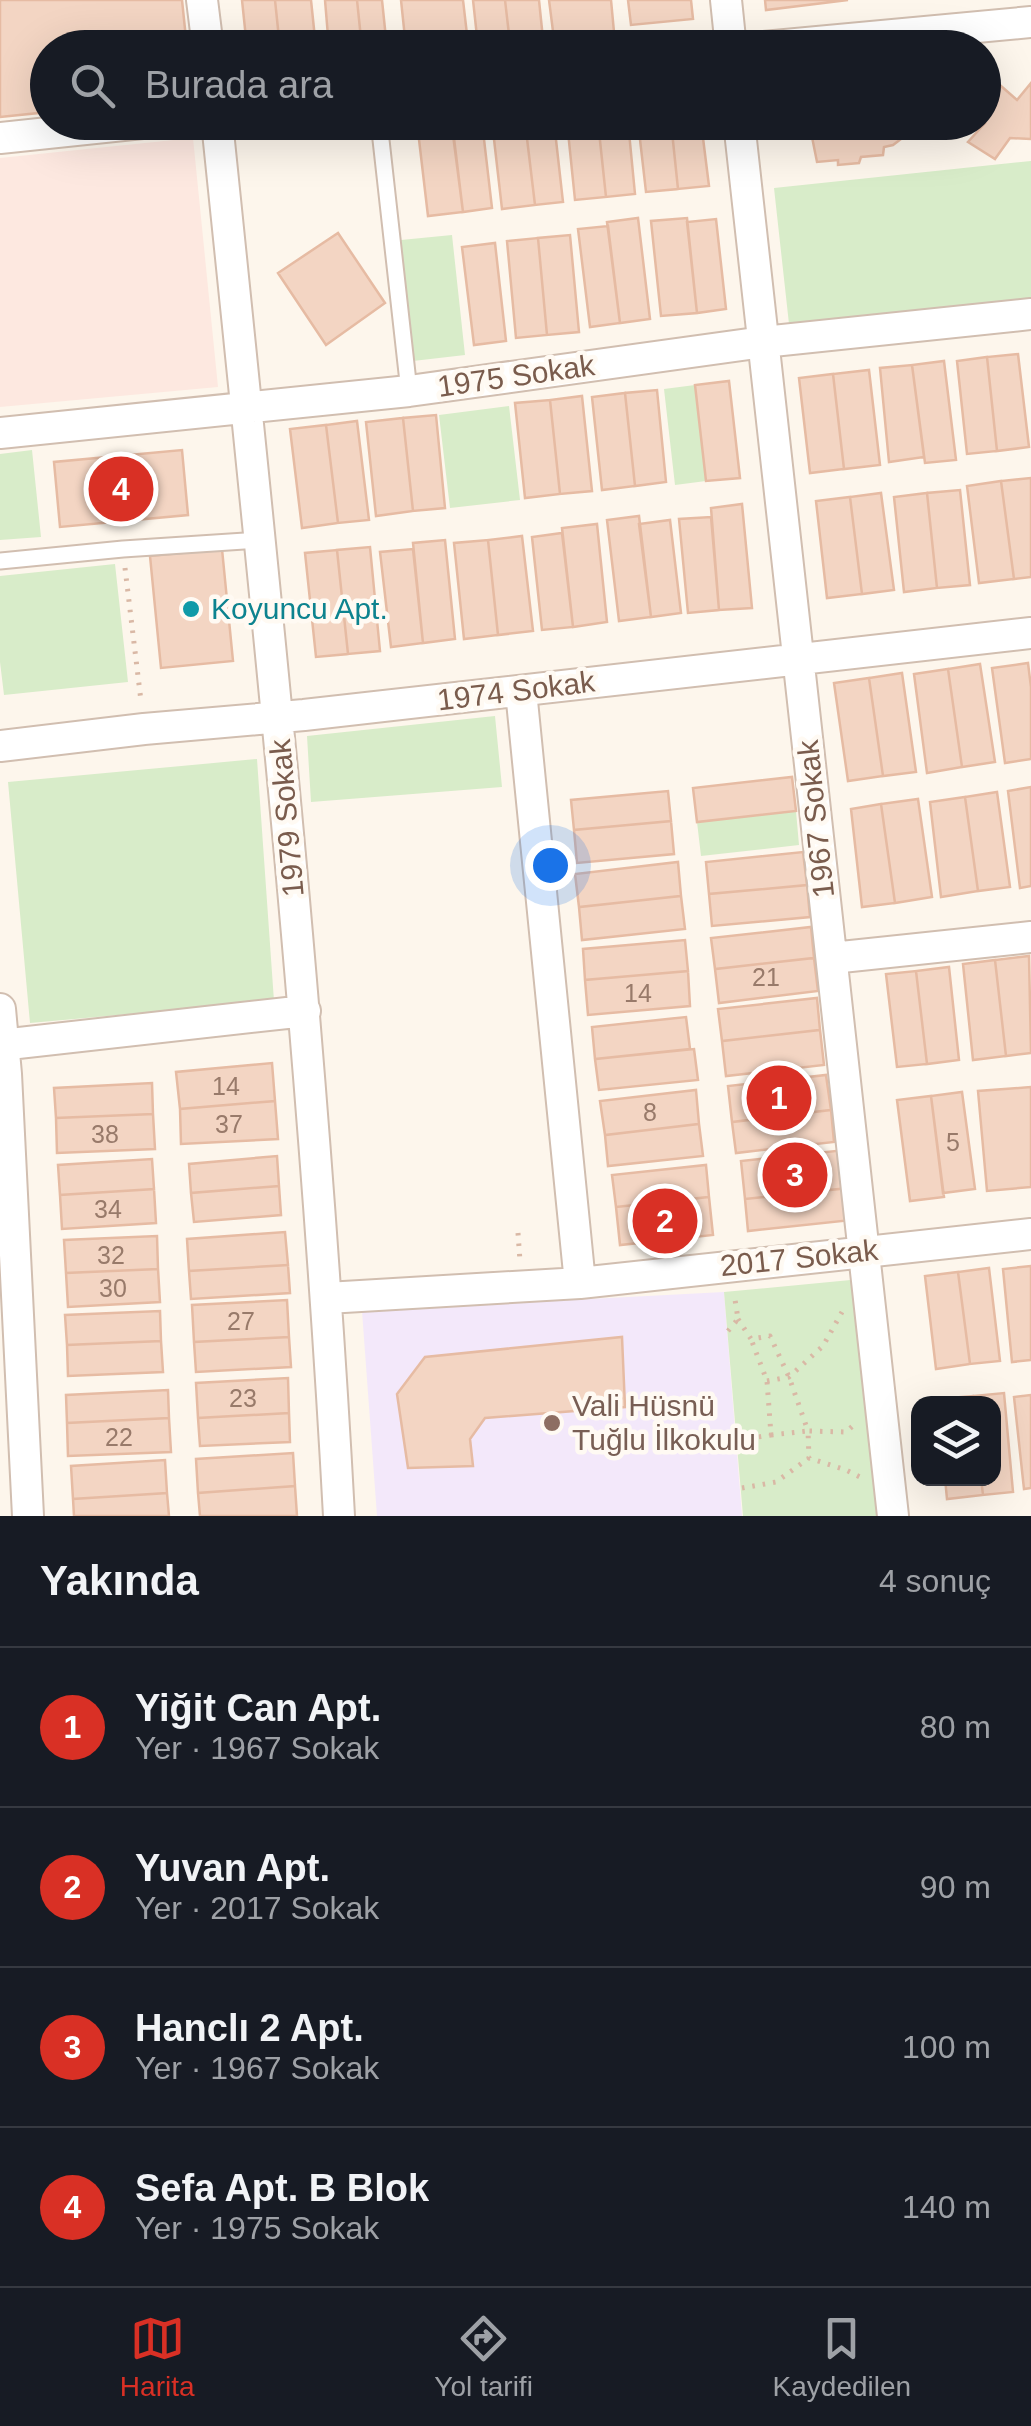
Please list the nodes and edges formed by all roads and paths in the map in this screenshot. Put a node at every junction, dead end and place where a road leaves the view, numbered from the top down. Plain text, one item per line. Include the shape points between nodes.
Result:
1 (202, 0) edge
2 (726, 0) edge
3 (1031, 22) edge
4 (206, 30) edge
5 (729, 30) edge
6 (945, 30) edge
7 (30, 135) edge
8 (0, 138) edge
9 (220, 140) edge
10 (381, 140) edge
11 (741, 140) edge
12 (1031, 314) edge
13 (763, 342) junction
14 (409, 391) junction
15 (246, 407) junction
16 (0, 433) edge
17 (261, 540) junction
18 (123, 549) junction
19 (0, 561) edge
20 (1031, 632) edge
21 (798, 658) junction
22 (521, 691) junction
23 (278, 718) junction
24 (144, 729) junction
25 (0, 746) edge
26 (1031, 937) edge
27 (832, 958) junction
28 (0, 1009) edge
29 (305, 1011) junction
30 (2, 1044) edge
31 (1031, 1234) edge
32 (864, 1251) junction
33 (580, 1283) junction
34 (733, 1290) dead end
35 (327, 1298) junction
36 (842, 1312) dead end
37 (738, 1319) junction
38 (728, 1331) dead end
39 (751, 1339) junction
40 (790, 1377) junction
41 (767, 1382) junction
42 (860, 1419) dead end
43 (808, 1431) junction
44 (771, 1435) junction
45 (738, 1440) dead end
46 (809, 1458) junction
47 (873, 1485) dead end
48 (742, 1488) dead end
49 (28, 1516) edge
50 (339, 1516) edge
51 (893, 1516) edge

1 - 4 street
2 - 5 street
3 - 6 street
7 - 8 street
9 - 15 street, 1979 Sokak
10 - 14 lane
11 - 13 street, 1967 Sokak
12 - 13 street, 1975 Sokak
13 - 14 street, 1975 Sokak
13 - 21 street, 1967 Sokak
14 - 15 street, 1975 Sokak
15 - 16 street, 1975 Sokak
15 - 17 street, 1979 Sokak
17 - 18 lane
17 - 23 street, 1979 Sokak
18 - 19 lane
18 - 24 path
20 - 21 street, 1974 Sokak
21 - 22 street, 1974 Sokak
21 - 27 street, 1967 Sokak
22 - 23 street, 1974 Sokak
22 - 33 street
23 - 24 street, 1974 Sokak
23 - 29 street, 1979 Sokak
24 - 25 street, 1974 Sokak
26 - 27 street
27 - 32 street, 1967 Sokak
28 - 30 street
29 - 30 street
29 - 35 street, 1979 Sokak
30 - 49 street
31 - 32 street, 2017 Sokak
32 - 33 street, 2017 Sokak
32 - 51 street, 1967 Sokak
33 - 35 street, 2017 Sokak
34 - 37 path
35 - 50 street, 1979 Sokak
36 - 40 path via 823,1346
37 - 38 path
37 - 39 path
39 - 40 path via 770,1336
39 - 41 path
40 - 41 path
40 - 43 path
41 - 44 path
42 - 43 path via 846,1432
43 - 44 path
43 - 46 path
44 - 45 path
46 - 47 path
46 - 48 path via 776,1482

